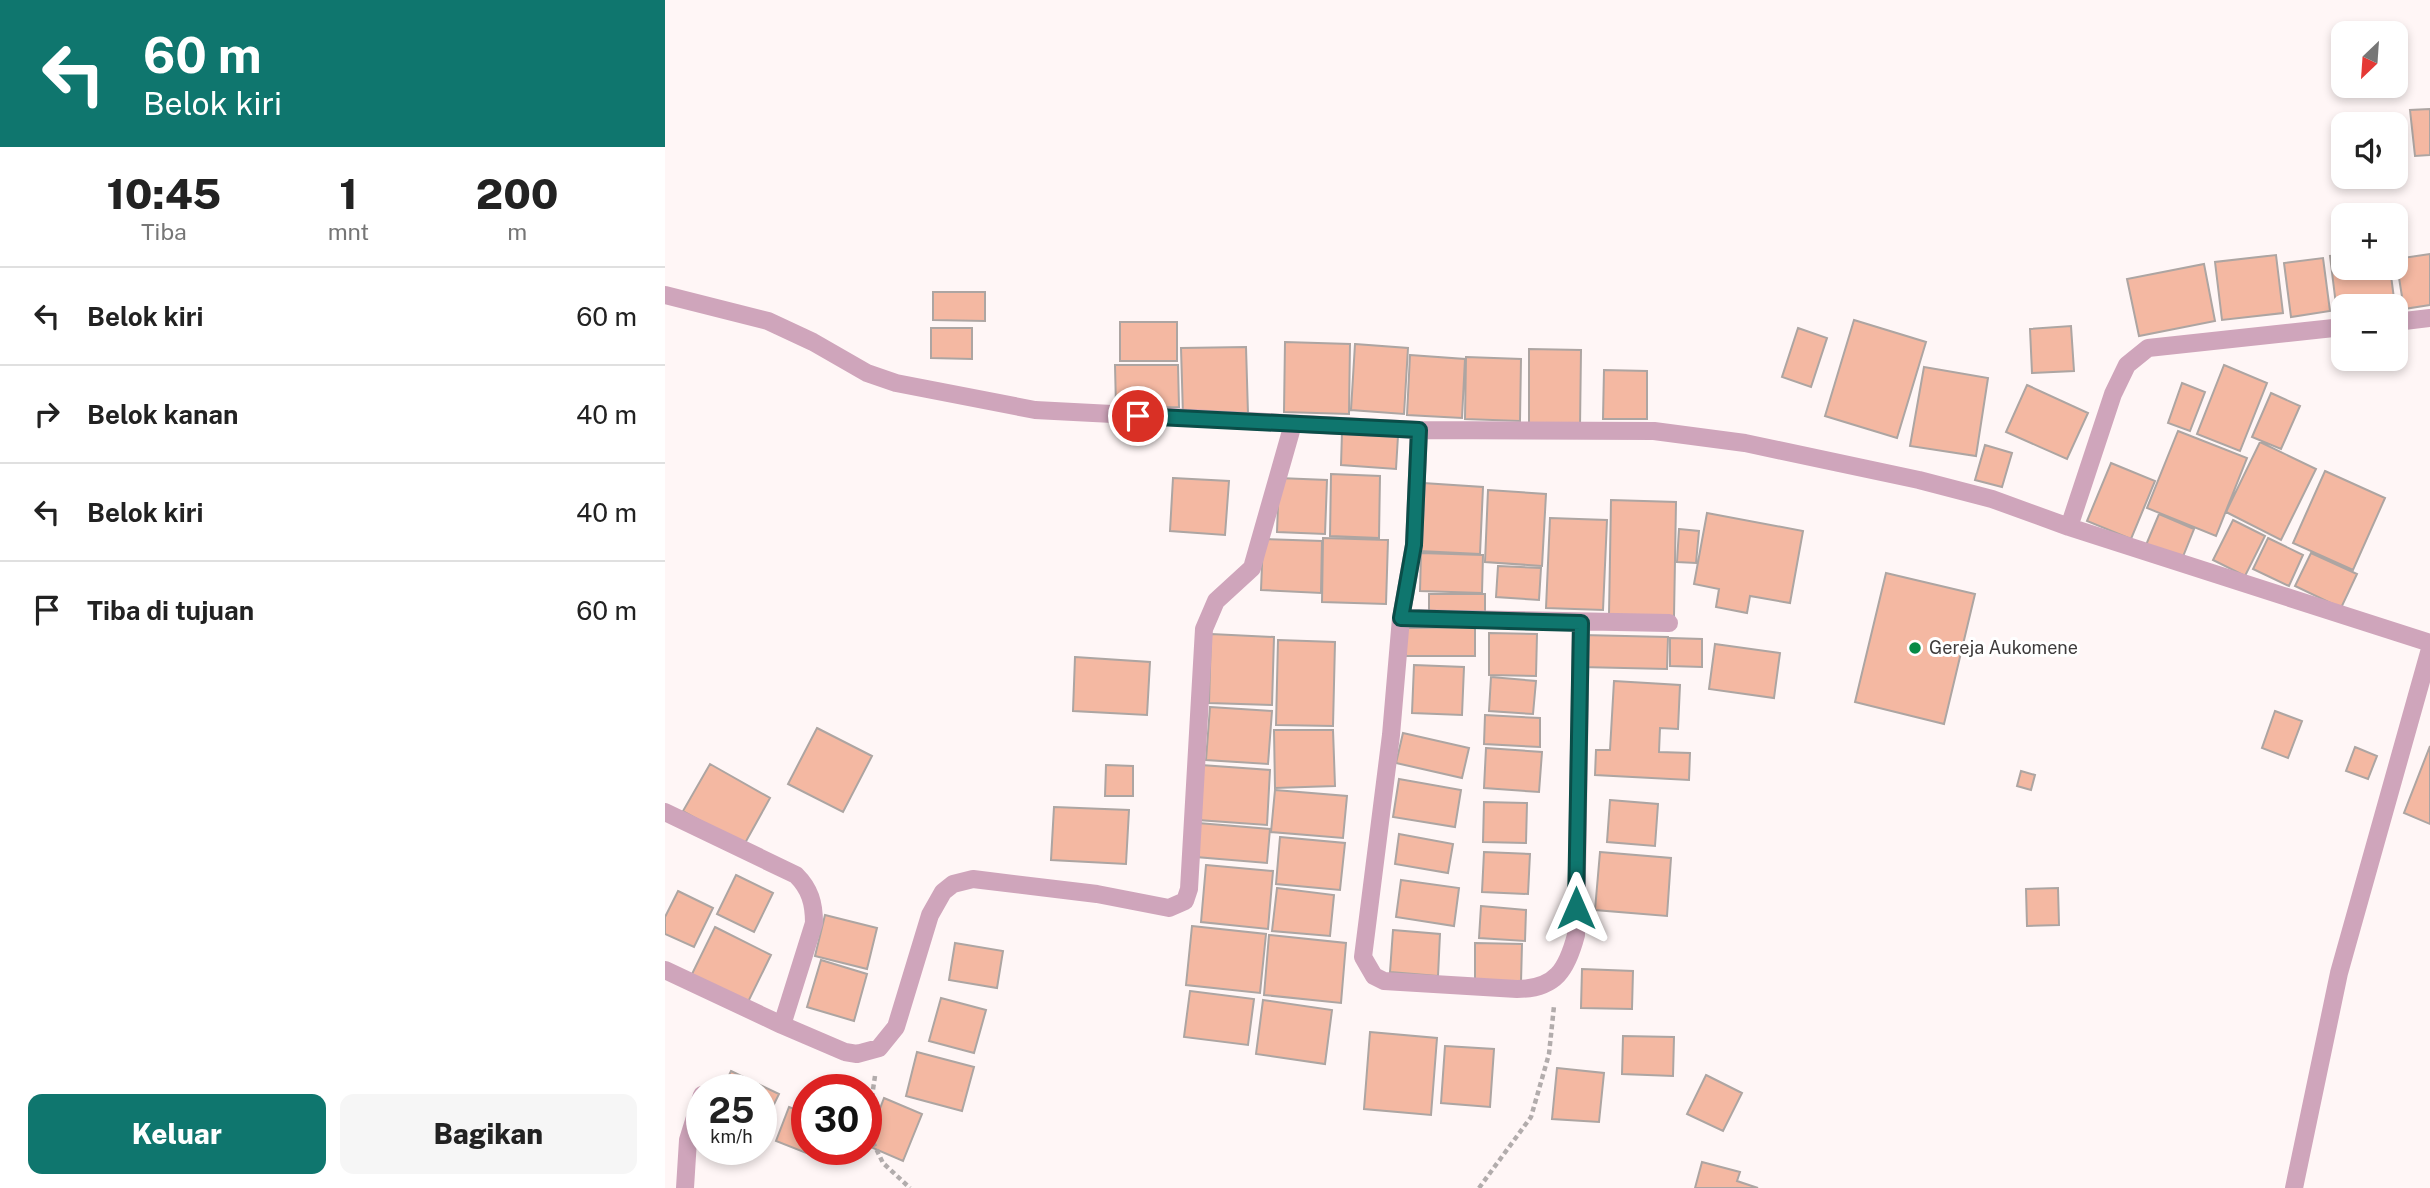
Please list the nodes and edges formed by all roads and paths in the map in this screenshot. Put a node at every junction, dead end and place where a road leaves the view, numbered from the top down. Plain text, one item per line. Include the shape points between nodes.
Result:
1 (665, 295) edge
2 (2430, 318) edge
3 (2408, 321) edge
4 (2331, 328) edge
5 (1293, 424) junction
6 (1419, 430) junction
7 (2069, 527) junction
8 (1401, 618) junction
9 (1669, 622) dead end
10 (1581, 623) junction
11 (2430, 643) edge
12 (2430, 649) edge
13 (665, 812) edge
14 (665, 970) edge
15 (1548, 984) junction
16 (782, 1025) junction
17 (879, 1048) junction
18 (686, 1165) edge
19 (685, 1188) edge
20 (910, 1188) edge
21 (1479, 1188) edge
22 (2294, 1188) edge

1 - 5 street via 768,321 867,373 920,390 1035,410
2 - 3 street
4 - 7 street via 2148,348 2127,365 2113,394
5 - 6 street
5 - 17 street via 1252,568 1216,601 1204,629 1185,901 1169,908 974,879 953,884 930,915 896,1027
6 - 7 street via 1654,430 1745,443 1919,480 1992,499
6 - 8 street via 1414,545
7 - 11 street
8 - 10 street
8 - 15 street via 1363,957 1367,968 1384,981 1517,989
9 - 10 street
10 - 15 street via 1576,935 1570,957
12 - 22 street via 2339,973
13 - 16 street via 796,875 806,885 814,923
14 - 16 street
15 - 21 path via 1554,1022 1539,1094 1531,1117
16 - 17 street via 845,1052
17 - 20 path via 867,1130 883,1163
18 - 19 street

